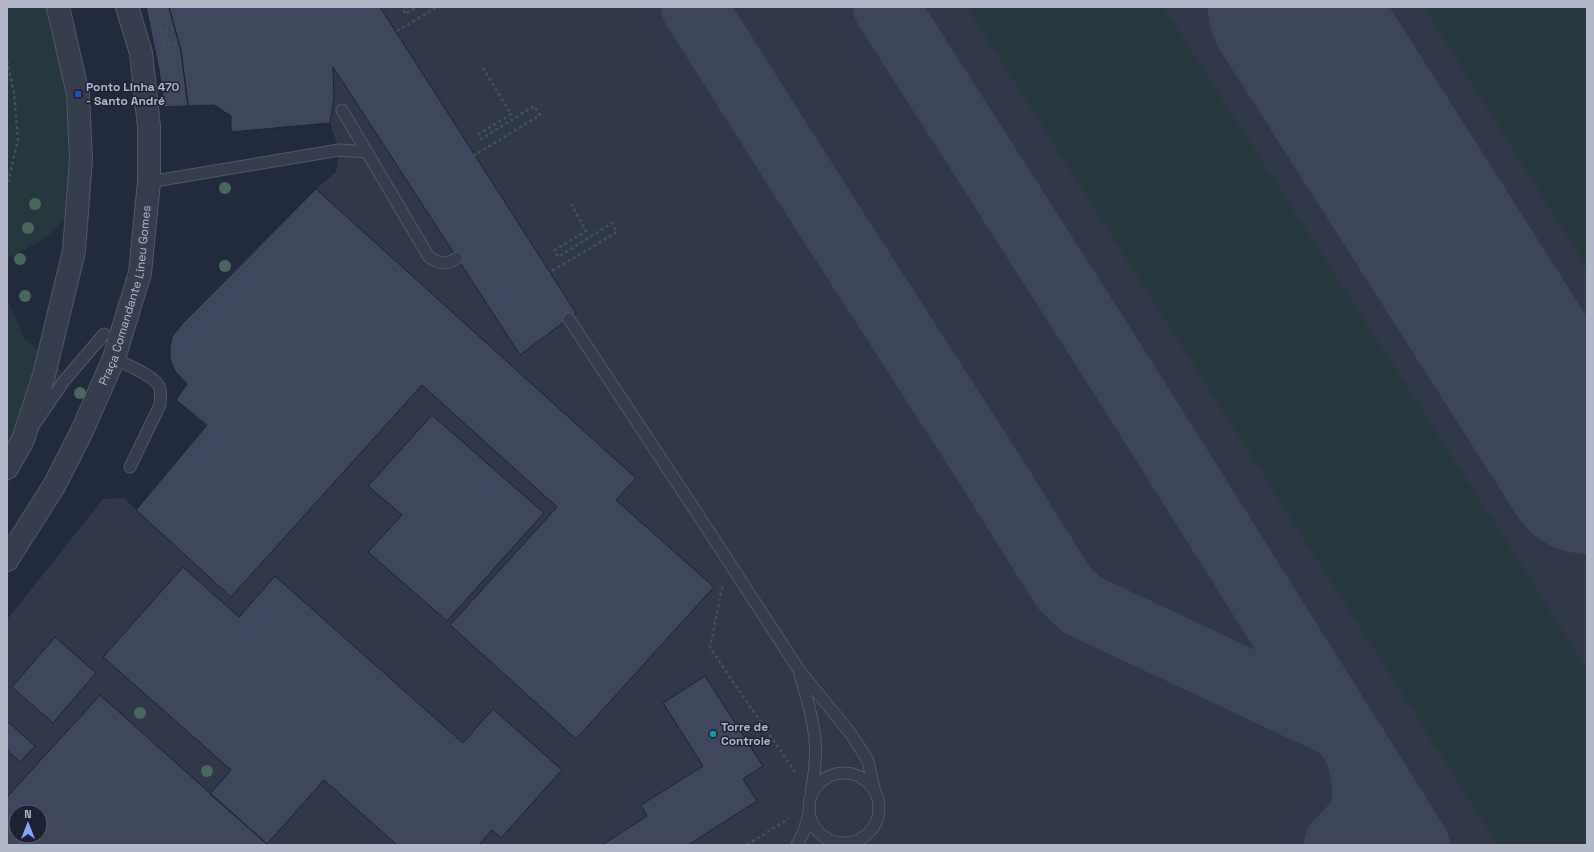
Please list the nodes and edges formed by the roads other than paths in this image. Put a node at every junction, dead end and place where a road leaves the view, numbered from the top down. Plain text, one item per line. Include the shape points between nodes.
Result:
1 (58, 7) edge
2 (127, 7) edge
3 (342, 110) dead end
4 (366, 152) junction
5 (149, 182) junction
6 (457, 258) dead end
7 (569, 319) dead end
8 (104, 334) dead end
9 (114, 358) junction
10 (23, 440) junction
11 (130, 467) dead end
12 (7, 468) edge
13 (7, 560) edge
14 (799, 670) junction
15 (875, 792) junction
16 (810, 799) junction
17 (809, 813) junction
18 (833, 843) edge
19 (797, 845) edge

1 - 10 street via 78,94 81,158 74,251 44,375
2 - 5 street, Praça Comandante Lineu Gomes via 141,53 149,127
3 - 4 lane
4 - 5 lane via 339,150
4 - 6 lane via 429,257 444,264
5 - 9 street, Praça Comandante Lineu Gomes via 140,273
7 - 14 lane
8 - 10 lane via 64,381
9 - 11 lane via 154,380 160,387 160,405
9 - 13 street, Praça Comandante Lineu Gomes via 82,431 54,486
10 - 12 street
14 - 15 lane via 860,748 868,761
14 - 16 lane via 811,712 814,734 816,762
15 - 16 lane via 868,782 858,775 840,773 824,779 815,788
15 - 18 lane via 879,803 878,814 867,834 858,840
16 - 17 lane
17 - 18 lane via 814,826
17 - 19 lane

